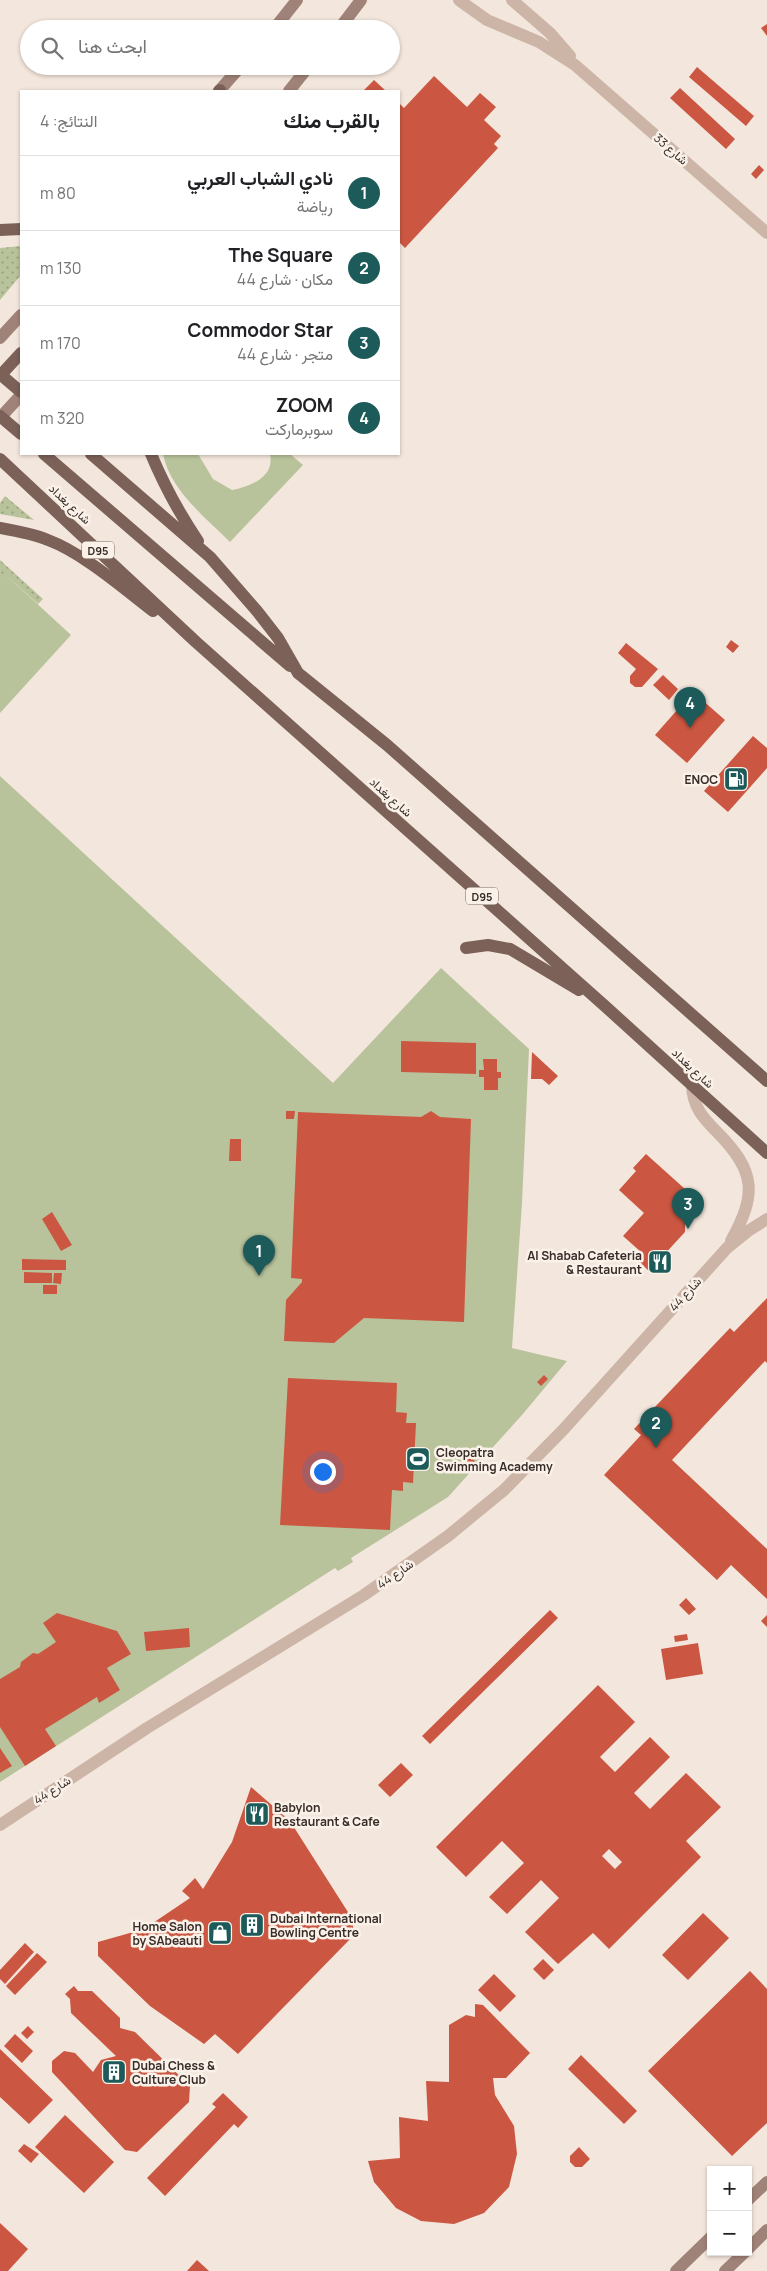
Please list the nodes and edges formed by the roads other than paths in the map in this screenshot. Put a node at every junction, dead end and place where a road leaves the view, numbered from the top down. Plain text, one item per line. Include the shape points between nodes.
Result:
1 (297, 0) edge
2 (459, 0) edge
3 (512, 0) edge
4 (361, 1) edge
5 (281, 20) edge
6 (345, 20) edge
7 (575, 65) junction
8 (233, 75) edge
9 (302, 75) edge
10 (220, 90) edge
11 (290, 90) edge
12 (20, 229) edge
13 (0, 230) edge
14 (767, 232) edge
15 (20, 316) edge
16 (0, 338) edge
17 (20, 353) edge
18 (0, 375) edge
19 (20, 393) edge
20 (20, 395) edge
21 (0, 417) edge
22 (20, 433) edge
23 (45, 455) edge
24 (93, 455) edge
25 (151, 455) edge
26 (0, 459) edge
27 (0, 528) edge
28 (210, 557) junction
29 (196, 642) junction
30 (298, 673) junction
31 (466, 948) dead end
32 (606, 1007) junction
33 (767, 1081) edge
34 (692, 1086) junction
35 (767, 1153) edge
36 (767, 1219) edge
37 (727, 1248) junction
38 (0, 1825) edge
39 (767, 2182) edge
40 (752, 2196) edge
41 (767, 2230) edge
42 (707, 2241) edge
43 (752, 2245) edge
44 (741, 2256) edge
45 (676, 2271) edge
46 (725, 2271) edge

1 - 5 main road
2 - 7 street, شارع 33 via 487,20 539,42
3 - 7 street, شارع 33 via 554,38
4 - 6 main road
7 - 14 street, شارع 33
8 - 10 main road
9 - 11 main road
12 - 13 main road
15 - 16 main road
17 - 18 main road
18 - 19 main road
20 - 21 main road
21 - 22 main road
23 - 30 main road
24 - 28 main road
25 - 28 main road via 178,512
26 - 29 main road, شارع بغداد / D95
27 - 29 main road via 26,532 72,552
28 - 30 main road via 278,638
29 - 32 main road, شارع بغداد / D95
30 - 33 main road via 387,745
31 - 32 main road via 488,945 510,949
32 - 34 main road, شارع بغداد / D95
34 - 35 main road, شارع بغداد / D95
34 - 37 street, شارع 44 via 694,1101 701,1115 738,1154 747,1175 747,1207
36 - 37 street, شارع 44
37 - 38 street, شارع 44 via 551,1442 504,1490 455,1531 364,1595 147,1728
39 - 40 main road
41 - 43 main road
42 - 45 main road
44 - 46 main road

